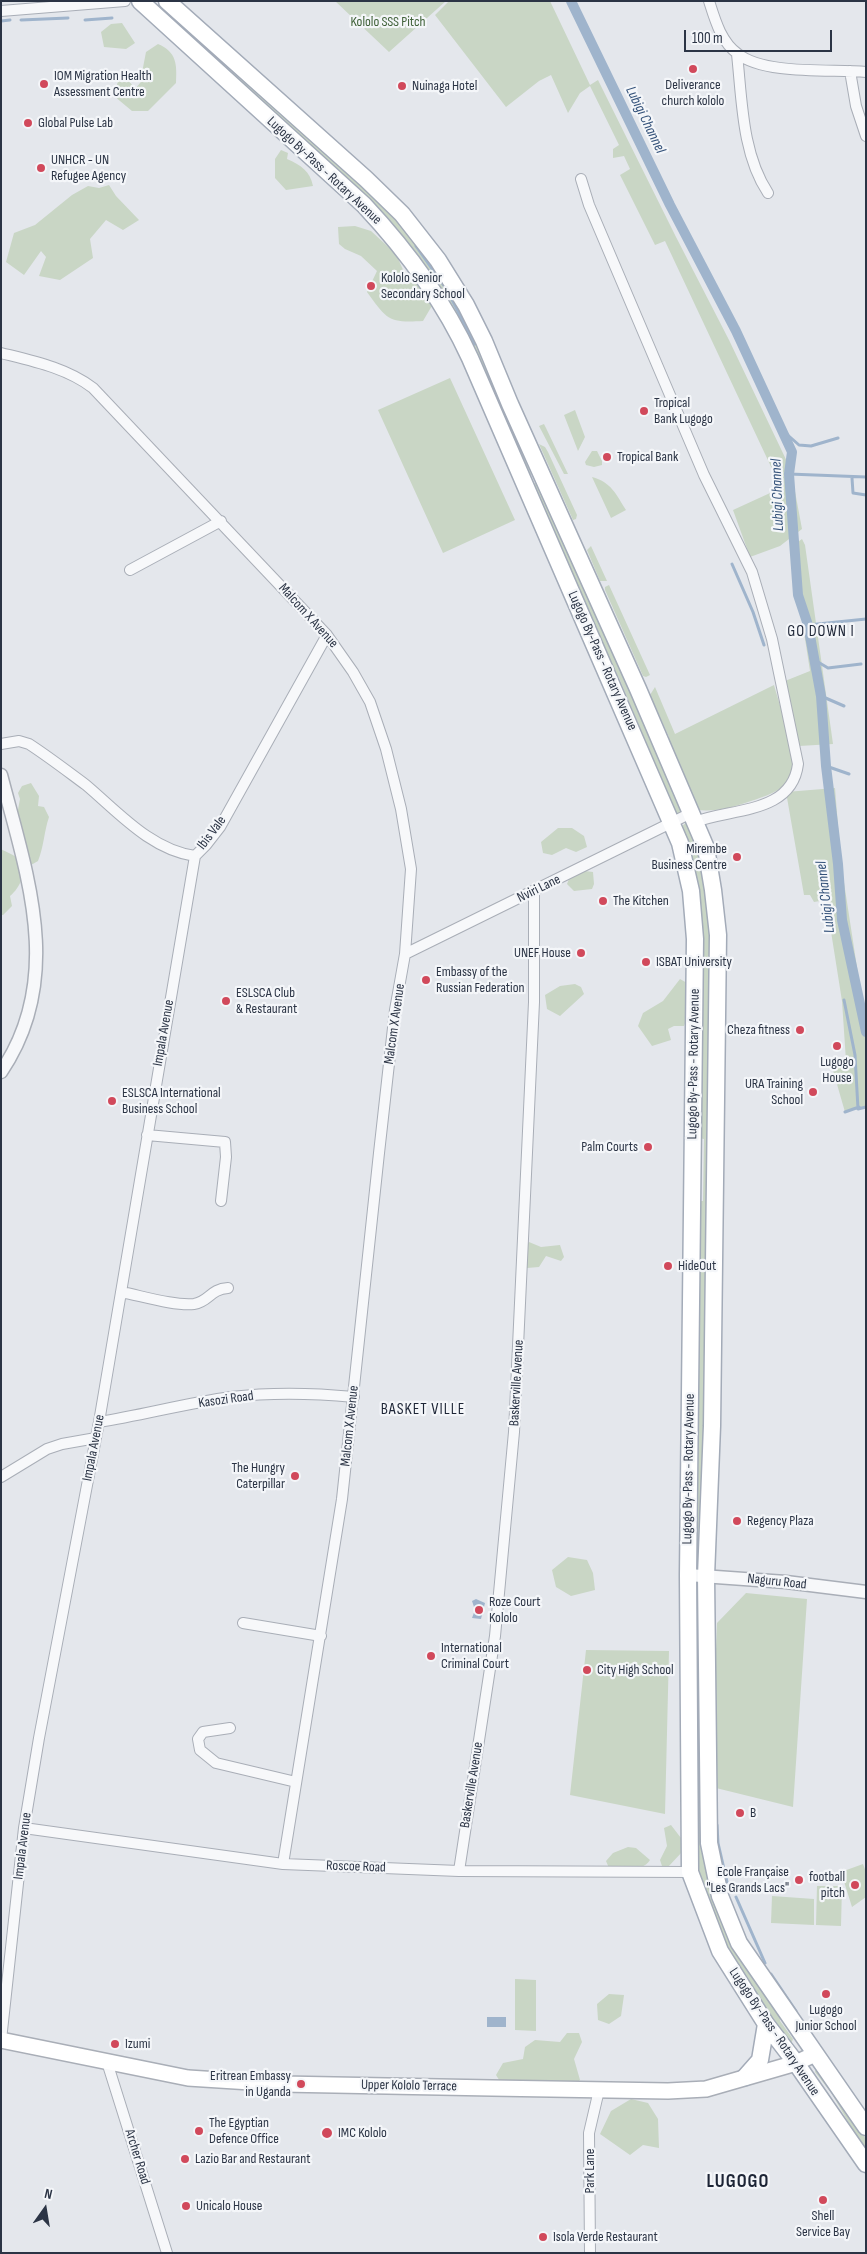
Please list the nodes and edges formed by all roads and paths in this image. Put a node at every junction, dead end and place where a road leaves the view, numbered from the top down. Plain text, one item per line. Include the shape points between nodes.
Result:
1 (125, 1) edge
2 (140, 1) edge
3 (167, 1) edge
4 (709, 1) edge
5 (1, 11) edge
6 (737, 54) junction
7 (850, 71) junction
8 (866, 72) edge
9 (866, 136) edge
10 (582, 179) dead end
11 (768, 193) dead end
12 (1, 353) edge
13 (540, 472) junction
14 (524, 482) junction
15 (221, 521) junction
16 (130, 570) dead end
17 (327, 635) junction
18 (1, 744) edge
19 (1, 775) edge
20 (693, 817) junction
21 (672, 824) junction
22 (194, 856) junction
23 (534, 891) junction
24 (405, 954) junction
25 (1, 1072) edge
26 (147, 1135) junction
27 (221, 1201) dead end
28 (228, 1288) dead end
29 (121, 1292) junction
30 (354, 1397) junction
31 (99, 1422) junction
32 (96, 1438) junction
33 (1, 1477) edge
34 (688, 1575) junction
35 (706, 1576) junction
36 (866, 1592) edge
37 (243, 1624) dead end
38 (321, 1636) junction
39 (230, 1728) dead end
40 (296, 1782) junction
41 (24, 1828) junction
42 (283, 1864) junction
43 (459, 1871) junction
44 (690, 1872) junction
45 (766, 2024) junction
46 (1, 2040) edge
47 (815, 2054) junction
48 (107, 2062) junction
49 (796, 2064) junction
50 (746, 2077) junction
51 (599, 2090) junction
52 (854, 2110) junction
53 (837, 2122) junction
54 (866, 2127) edge
55 (866, 2164) edge
56 (167, 2253) edge
57 (590, 2253) edge

1 - 5 street
2 - 14 main road, Lugogo By-Pass - Rotary Avenue via 364,205 394,237 436,295 464,346
3 - 13 main road, Lugogo By-Pass - Rotary Avenue via 366,179 410,223 466,305
4 - 6 street via 720,32
6 - 7 street via 778,68
6 - 11 street via 750,152 760,181
7 - 8 street
7 - 9 street via 856,106
10 - 20 street, Nviri Lane via 589,205 684,428 752,572 772,639 798,764 790,788 780,798 741,811
12 - 15 street, Malcom X Avenue via 81,378
13 - 14 main road via 533,480
13 - 20 main road, Lugogo By-Pass - Rotary Avenue
14 - 21 main road, Lugogo By-Pass - Rotary Avenue
15 - 16 street
15 - 17 street, Malcom X Avenue
17 - 22 street, Ibis Vale via 220,827
17 - 24 street, Malcom X Avenue via 370,702 388,758 411,869
18 - 22 street, Ibis Vale via 18,741 30,744 143,833 181,854
19 - 25 street via 34,908 37,960 32,1007 15,1050
20 - 21 street, Nviri Lane
20 - 35 main road, Lugogo By-Pass - Rotary Avenue via 706,848 718,935 712,1426
21 - 23 street, Nviri Lane
21 - 34 main road, Lugogo By-Pass - Rotary Avenue via 686,865 696,939
22 - 26 street, Impala Avenue
23 - 24 street, Nviri Lane
23 - 43 street, Baskerville Avenue via 534,1002 514,1432 495,1636
24 - 30 street, Malcom X Avenue via 378,1153
26 - 27 street via 226,1142
26 - 29 street, Impala Avenue
28 - 29 street via 218,1289 195,1304
29 - 31 street, Impala Avenue
30 - 31 street, Kasozi Road via 277,1393
30 - 38 street, Malcom X Avenue
31 - 32 street, Impala Avenue
32 - 33 street via 47,1449
32 - 41 street, Impala Avenue
34 - 35 street, Naguru Road
34 - 44 main road, Lugogo By-Pass - Rotary Avenue
35 - 36 street, Naguru Road
35 - 47 main road, Lugogo By-Pass - Rotary Avenue via 709,1843 713,1869 739,1943
37 - 38 street
38 - 40 street, Malcom X Avenue
39 - 40 street via 203,1732 198,1739 200,1750 216,1763
40 - 42 street, Malcom X Avenue
41 - 42 street, Roscoe Road
41 - 46 street, Impala Avenue
42 - 43 street, Roscoe Road
43 - 44 street, Roscoe Road
44 - 45 main road, Lugogo By-Pass - Rotary Avenue via 720,1951
45 - 49 main road, Lugogo By-Pass - Rotary Avenue
45 - 50 main road via 760,2060
46 - 48 main road, Upper Kololo Terrace
47 - 49 main road, Upper Kololo Terrace
47 - 52 main road, Lugogo By-Pass - Rotary Avenue
48 - 51 main road, Upper Kololo Terrace via 188,2078 282,2084
48 - 56 street, Archer Road
49 - 50 main road, Upper Kololo Terrace
49 - 53 main road, Lugogo By-Pass - Rotary Avenue
50 - 51 main road, Upper Kololo Terrace via 697,2089
51 - 57 street, Park Lane via 589,2133
52 - 53 main road
52 - 54 main road, Lugogo By-Pass - Rotary Avenue
53 - 55 main road, Lugogo By-Pass - Rotary Avenue

